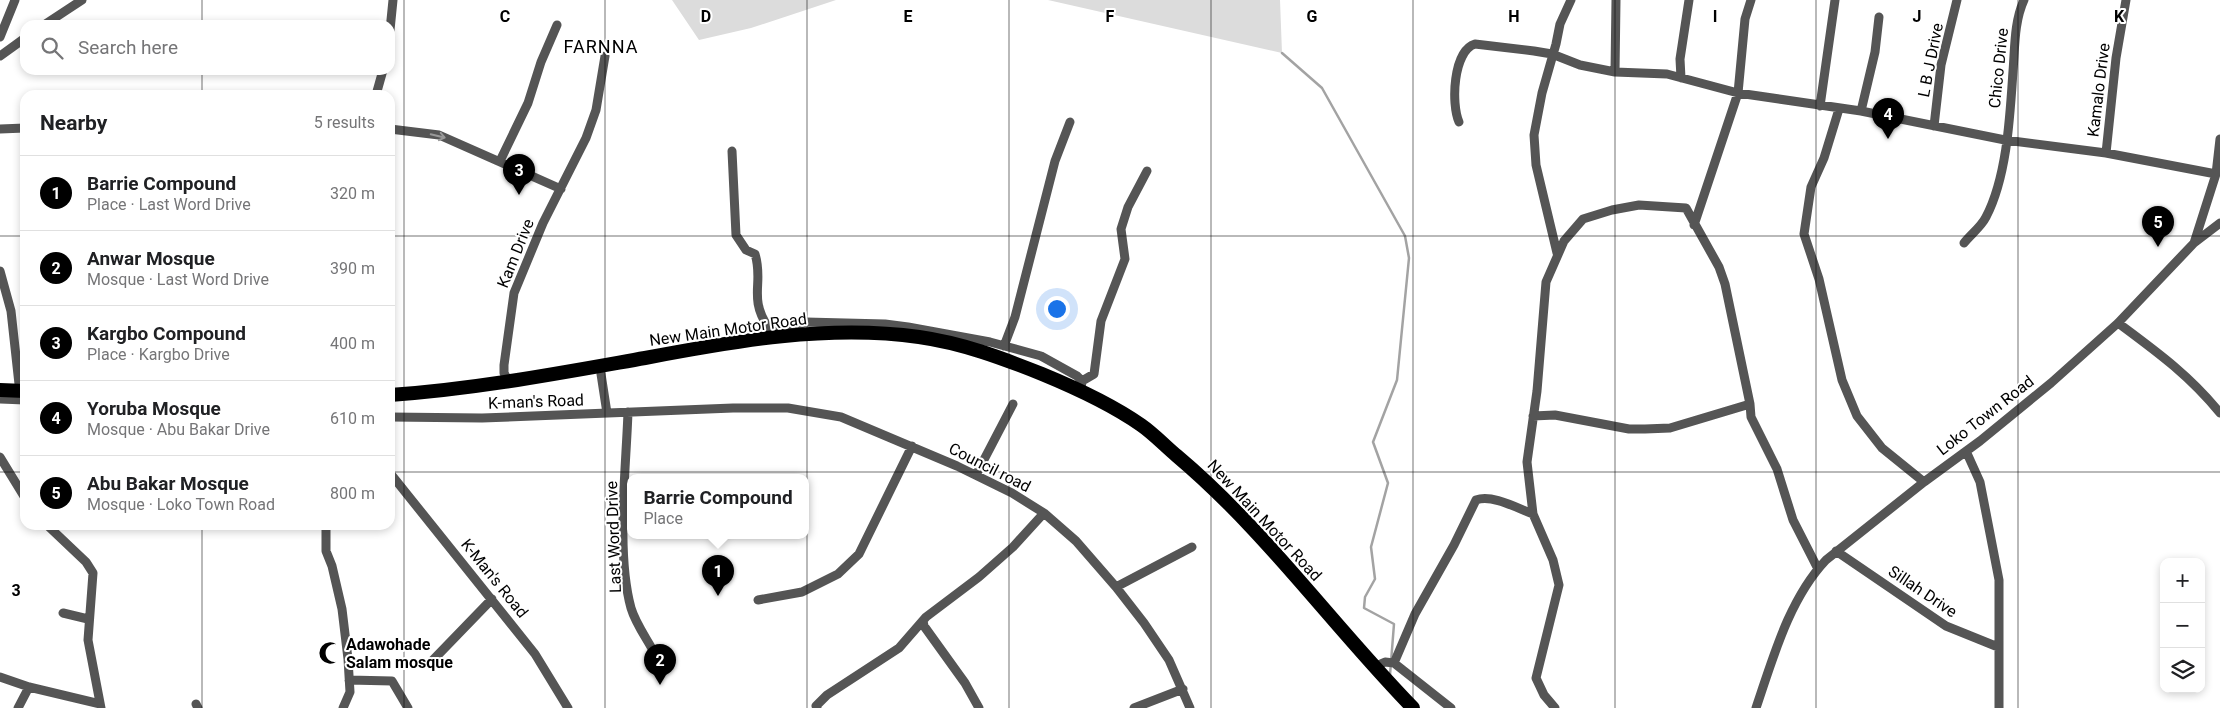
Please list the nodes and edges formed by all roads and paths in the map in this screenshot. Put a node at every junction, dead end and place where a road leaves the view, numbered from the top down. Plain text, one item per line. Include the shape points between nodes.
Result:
1 (15, 0) edge
2 (82, 0) edge
3 (393, 0) edge
4 (1571, 0) edge
5 (1616, 0) edge
6 (1689, 0) edge
7 (1751, 0) edge
8 (1836, 0) edge
9 (1957, 0) edge
10 (2024, 0) edge
11 (2126, 0) edge
12 (1879, 17) dead end
13 (52, 20) edge
14 (391, 20) edge
15 (557, 26) dead end
16 (0, 37) edge
17 (20, 42) edge
18 (1552, 54) junction
19 (0, 56) edge
20 (605, 56) dead end
21 (1615, 72) junction
22 (382, 75) edge
23 (1681, 78) junction
24 (377, 90) edge
25 (1738, 94) junction
26 (1820, 106) junction
27 (1839, 108) junction
28 (1861, 111) junction
29 (1070, 122) dead end
30 (1459, 122) dead end
31 (1934, 126) junction
32 (20, 128) edge
33 (0, 129) edge
34 (395, 129) edge
35 (2220, 139) edge
36 (2005, 140) junction
37 (732, 151) dead end
38 (2106, 153) junction
39 (500, 161) junction
40 (1147, 171) dead end
41 (2216, 174) junction
42 (561, 189) junction
43 (2220, 223) edge
44 (1694, 225) junction
45 (1964, 243) dead end
46 (2194, 243) junction
47 (1557, 254) junction
48 (0, 271) edge
49 (2118, 323) junction
50 (785, 334) junction
51 (1004, 346) junction
52 (20, 369) edge
53 (601, 374) junction
54 (508, 382) junction
55 (0, 383) edge
56 (20, 386) edge
57 (1082, 386) junction
58 (20, 387) edge
59 (0, 390) edge
60 (395, 395) edge
61 (0, 399) edge
62 (20, 400) edge
63 (395, 403) edge
64 (1013, 404) dead end
65 (1750, 404) junction
66 (682, 411) joint
67 (607, 412) junction
68 (628, 412) junction
69 (2220, 413) edge
70 (1533, 416) junction
71 (395, 417) edge
72 (912, 446) junction
73 (1966, 451) junction
74 (0, 457) edge
75 (976, 475) junction
76 (395, 479) edge
77 (1924, 482) junction
78 (20, 490) edge
79 (1044, 514) junction
80 (1533, 514) junction
81 (52, 530) edge
82 (326, 530) edge
83 (1192, 547) dead end
84 (1836, 551) junction
85 (1818, 569) junction
86 (1116, 587) junction
87 (492, 599) junction
88 (758, 600) dead end
89 (63, 613) dead end
90 (88, 619) junction
91 (923, 621) junction
92 (1998, 647) junction
93 (656, 656) dead end
94 (433, 660) dead end
95 (1394, 664) junction
96 (1374, 667) junction
97 (0, 677) edge
98 (349, 680) junction
99 (29, 687) junction
100 (1183, 689) junction
101 (101, 706) edge
102 (18, 708) edge
103 (343, 708) edge
104 (408, 708) edge
105 (568, 708) edge
106 (816, 708) edge
107 (979, 708) edge
108 (1134, 708) edge
109 (1190, 708) edge
110 (1402, 708) edge
111 (1413, 708) edge
112 (1450, 708) edge
113 (1555, 708) edge
114 (1756, 708) edge
115 (1999, 708) edge

1 - 16 street
2 - 13 street
3 - 14 street
4 - 18 street via 1563,15
5 - 21 street
6 - 23 street via 1680,59
7 - 25 street
8 - 26 street
9 - 31 street, L B J Drive via 1941,65
10 - 36 street, Chico Drive via 2016,31
11 - 38 street, Kamalo Drive
12 - 28 street via 1875,52
15 - 39 street via 528,103
17 - 19 street
18 - 21 street via 1580,65
18 - 30 street via 1497,46 1468,46 1459,64 1455,87
18 - 47 street via 1536,121 1534,146
20 - 42 street, Kam Drive via 591,127
21 - 23 street
22 - 24 street
23 - 25 street
25 - 26 street
25 - 44 street
26 - 27 street
27 - 28 street
27 - 77 street via 1811,188 1804,234 1819,278 1842,380 1857,416 1882,448
28 - 31 street
29 - 51 street via 1055,161 1015,317
31 - 36 street
32 - 33 street
34 -> 39 street via 439,135
35 - 41 street, Loko Town Road
36 - 38 street
36 - 45 street, Chico Drive via 2000,174 1990,207 1983,222
37 - 50 street via 736,235 746,250 755,254 758,269 756,292 761,314 768,328
38 - 41 street
39 - 42 street
40 - 57 street via 1128,207 1122,229 1125,259 1101,320 1094,374
41 - 46 street, Loko Town Road
42 - 54 street, Kam Drive via 514,293 504,365
43 - 46 street
44 - 47 street via 1686,208 1639,206 1612,210 1583,219
44 - 65 street via 1719,267 1725,284
46 - 49 street, Loko Town Road
47 - 70 street via 1546,282
48 - 52 street
49 - 69 street via 2180,370
49 - 73 street, Loko Town Road via 2051,383
50 - 51 street via 806,322 885,324
50 - 54 highway, New Main Motor Road
50 - 57 highway, New Main Motor Road via 865,332 920,337 986,352
51 - 57 street via 1041,356 1077,376
53 - 63 highway, New Main Motor Road via 451,400
53 - 67 street
53 - 110 highway, New Main Motor Road via 709,353 784,343 866,340 919,346 985,361 1079,398 1137,433 1206,492
54 - 60 highway, New Main Motor Road
55 - 56 highway
57 - 96 highway, New Main Motor Road via 1141,425 1210,483
58 - 59 highway
61 - 62 street
64 - 75 street
65 - 70 street via 1670,428 1629,429 1555,415
65 - 85 street via 1751,417 1778,469 1793,520
66 - 68 street, K-man's Road
66 - 72 street, Council road via 788,408 842,417
67 - 68 street, K-man's Road
67 - 71 street, K-man's Road via 482,418
68 - 93 street, Last Word Drive via 624,520 626,584 636,621
70 - 80 street via 1527,462
72 - 75 street, Council road
72 - 88 street via 859,554 838,574 802,592
73 - 77 street, Loko Town Road
73 - 92 street via 1980,482 1996,558 1999,580
74 - 78 street
75 - 79 street, Council road
76 - 87 street, K-Man's Road
77 - 84 street, Loko Town Road
79 - 86 street, Council road via 1076,541
79 - 91 street via 1013,547
80 - 95 street via 1499,502 1482,498 1476,500 1415,614
80 - 113 street via 1553,560 1559,585 1536,678
81 - 90 street via 93,573
82 - 98 street via 326,551 342,609
83 - 86 street
84 - 85 street, Loko Town Road
84 - 92 street, Sillah Drive via 1946,626
85 - 114 street, Loko Town Road via 1789,619
86 - 100 street, Council road via 1169,660
87 - 94 street
87 - 105 street, K-Man's Road via 535,654
89 - 90 street
90 - 101 street via 88,640
91 - 106 street via 899,648 827,695
91 - 107 street
92 - 115 street
95 - 96 street via 1385,662
95 - 112 street
96 - 111 highway, New Main Motor Road
97 - 99 street
98 - 103 street via 350,692
98 - 104 street via 392,681
99 - 101 street
99 - 102 street
100 - 108 street
100 - 109 street, Council road

